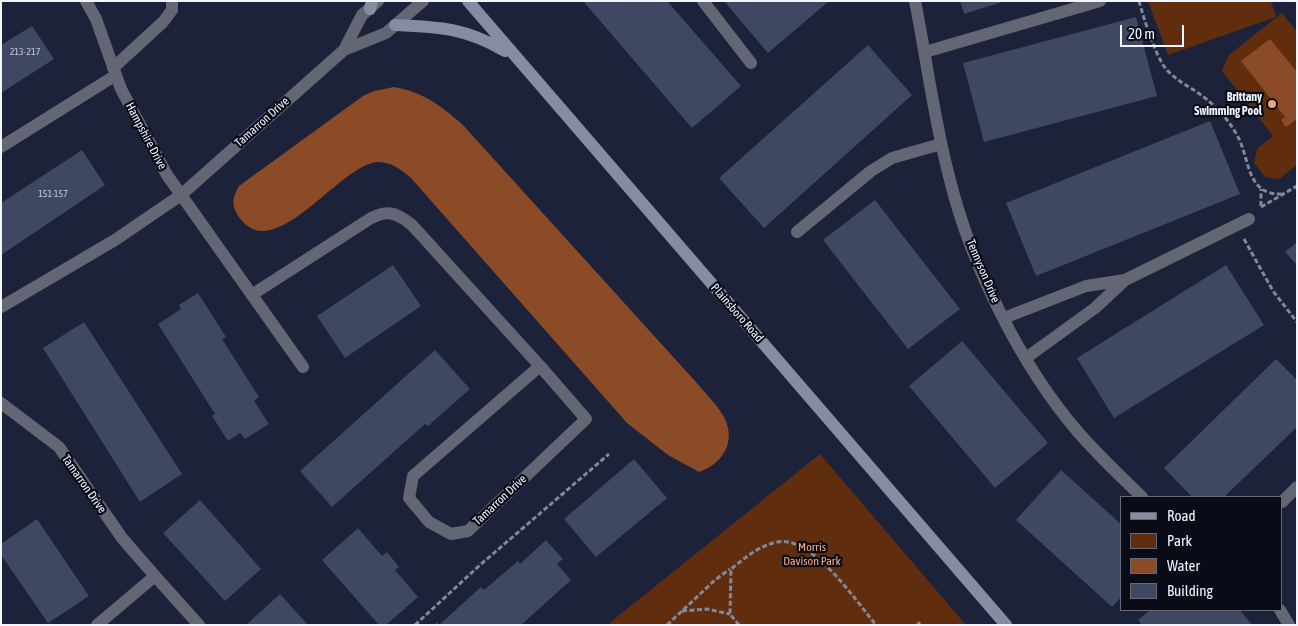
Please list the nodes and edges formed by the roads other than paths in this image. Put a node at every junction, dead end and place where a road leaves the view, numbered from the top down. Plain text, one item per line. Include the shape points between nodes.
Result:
1 (86, 1) edge
2 (172, 1) edge
3 (423, 1) edge
4 (468, 1) edge
5 (703, 1) edge
6 (915, 1) edge
7 (1100, 1) edge
8 (373, 4) edge
9 (395, 25) junction
10 (344, 50) junction
11 (925, 52) junction
12 (514, 56) junction
13 (751, 62) dead end
14 (114, 72) junction
15 (941, 144) junction
16 (1, 147) edge
17 (181, 195) junction
18 (1249, 219) road end
19 (797, 232) dead end
20 (1125, 280) junction
21 (254, 294) junction
22 (1, 307) edge
23 (1004, 318) junction
24 (1026, 358) junction
25 (540, 366) junction
26 (303, 367) dead end
27 (1, 403) edge
28 (1297, 487) edge
29 (1141, 496) edge
30 (1283, 501) edge
31 (155, 576) junction
32 (1281, 611) edge
33 (97, 625) edge
34 (199, 625) edge
35 (1006, 625) edge
36 (1289, 625) edge

1 - 14 street, Hampshire Drive
2 - 14 street via 172,10 163,22
3 - 9 street, Tamarron Drive
4 - 12 street, Plainsboro Road
5 - 13 street
6 - 11 street, Tennyson Drive
7 - 11 street
8 - 10 street, Tamarron Drive via 362,15
9 - 10 street, Tamarron Drive via 386,34
9 - 12 street via 441,27 480,37
10 - 17 street, Tamarron Drive
11 - 15 street, Tennyson Drive
12 - 35 street, Plainsboro Road
14 - 16 street
14 - 17 street, Hampshire Drive via 167,175
15 - 19 street via 892,158 871,171
15 - 23 street, Tennyson Drive via 963,223
17 - 21 street
17 - 22 street, Tamarron Drive via 115,240
18 - 20 street
20 - 23 street via 1086,286
20 - 24 street via 1095,308
21 - 25 street, Tamarron Drive via 368,220 388,212 401,216 412,225
21 - 26 street
23 - 24 street, Tennyson Drive
24 - 29 street, Tennyson Drive via 1078,431
25 - 25 street, Tamarron Drive via 586,419 468,530 451,534 429,522 408,498 413,476
27 - 31 street, Tamarron Drive via 58,447 122,538
28 - 30 street
31 - 33 street
31 - 34 street, Tamarron Drive
32 - 36 street

